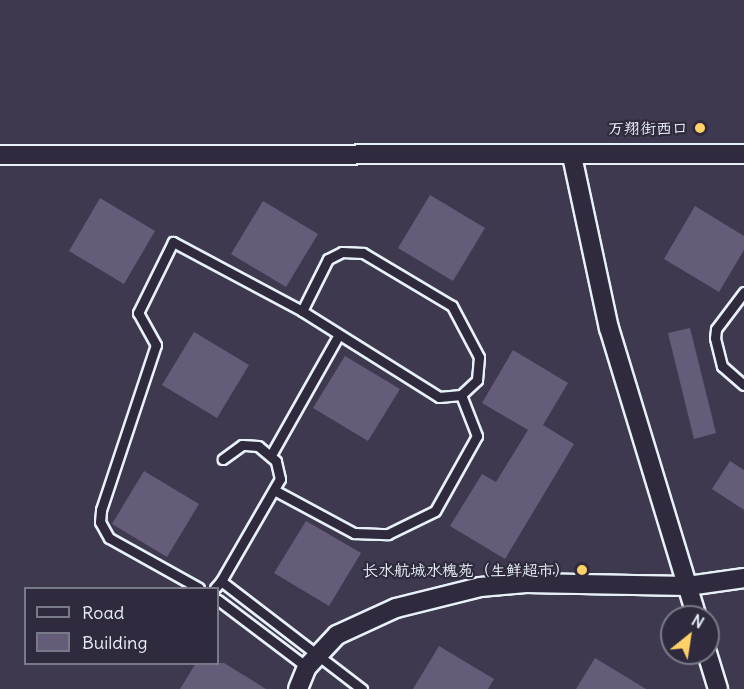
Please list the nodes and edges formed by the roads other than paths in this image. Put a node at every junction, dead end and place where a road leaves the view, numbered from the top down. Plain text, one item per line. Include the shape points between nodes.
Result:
1 (744, 154) edge
2 (0, 155) edge
3 (572, 156) junction
4 (744, 292) edge
5 (302, 311) junction
6 (338, 336) junction
7 (744, 385) edge
8 (461, 395) junction
9 (272, 455) junction
10 (223, 459) dead end
11 (274, 490) junction
12 (744, 578) edge
13 (218, 585) edge
14 (688, 586) junction
15 (197, 587) edge
16 (219, 601) edge
17 (694, 605) edge
18 (313, 660) junction
19 (711, 665) edge
20 (298, 689) edge
21 (362, 689) edge
22 (718, 689) edge

1 - 3 street
2 - 3 street
3 - 14 street via 609,328
4 - 7 lane via 716,329 715,338 722,366
5 - 6 lane
5 - 8 lane via 328,259 349,251 369,256 452,306 480,365 477,380
5 - 15 lane via 173,242 138,313 156,345 100,522 109,538
6 - 8 lane via 440,397
6 - 9 lane
8 - 11 lane via 477,435 435,511 388,534 354,533
9 - 10 lane via 258,446 242,445
9 - 11 lane via 280,473
11 - 13 lane
12 - 14 street
13 - 18 lane
14 - 17 street
14 - 18 street via 526,583 480,587 396,608 360,622
16 - 18 lane
18 - 20 street
18 - 21 lane
19 - 22 street

